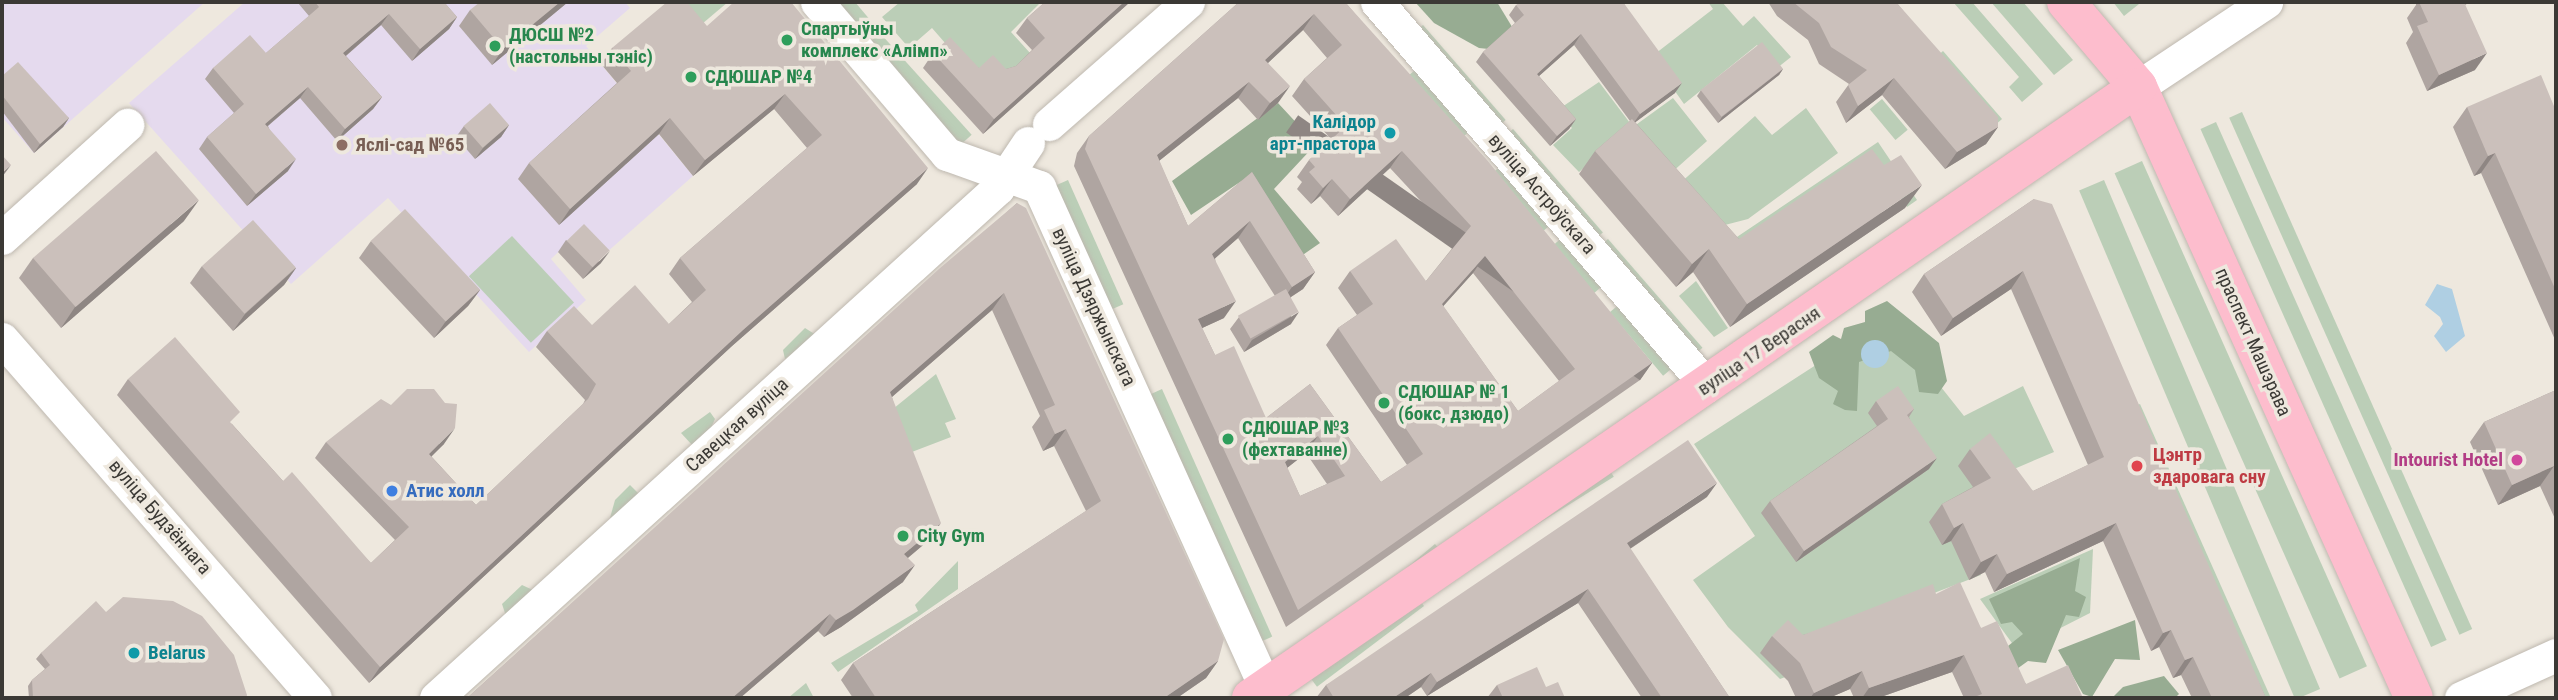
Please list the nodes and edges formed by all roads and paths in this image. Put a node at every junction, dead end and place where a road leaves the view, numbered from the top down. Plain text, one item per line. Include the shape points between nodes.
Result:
1 (817, 2) edge
2 (1188, 2) edge
3 (1377, 2) edge
4 (2066, 2) edge
5 (2266, 2) edge
6 (2138, 87) junction
7 (127, 125) dead end
8 (1006, 176) junction
9 (2, 238) edge
10 (2, 339) edge
11 (1707, 386) junction
12 (2556, 654) edge
13 (1262, 695) edge
14 (315, 698) edge
15 (436, 698) edge
16 (2414, 698) edge
17 (2461, 698) edge

1 - 8 street, вуліца Дзяржынскага via 947,154
2 - 8 street, Савецкая вуліца via 1038,133
3 - 11 street, вуліца Астроўскага
4 - 6 main road, праспект Машэрава
5 - 6 street, вуліца 17 Верасня
6 - 11 main road, вуліца 17 Верасня
6 - 16 main road, праспект Машэрава
7 - 9 street
8 - 13 street, вуліца Дзяржынскага via 1039,187
8 - 15 street, Савецкая вуліца
10 - 14 street, вуліца Будзённага
11 - 13 main road, вуліца 17 Верасня
12 - 17 street

